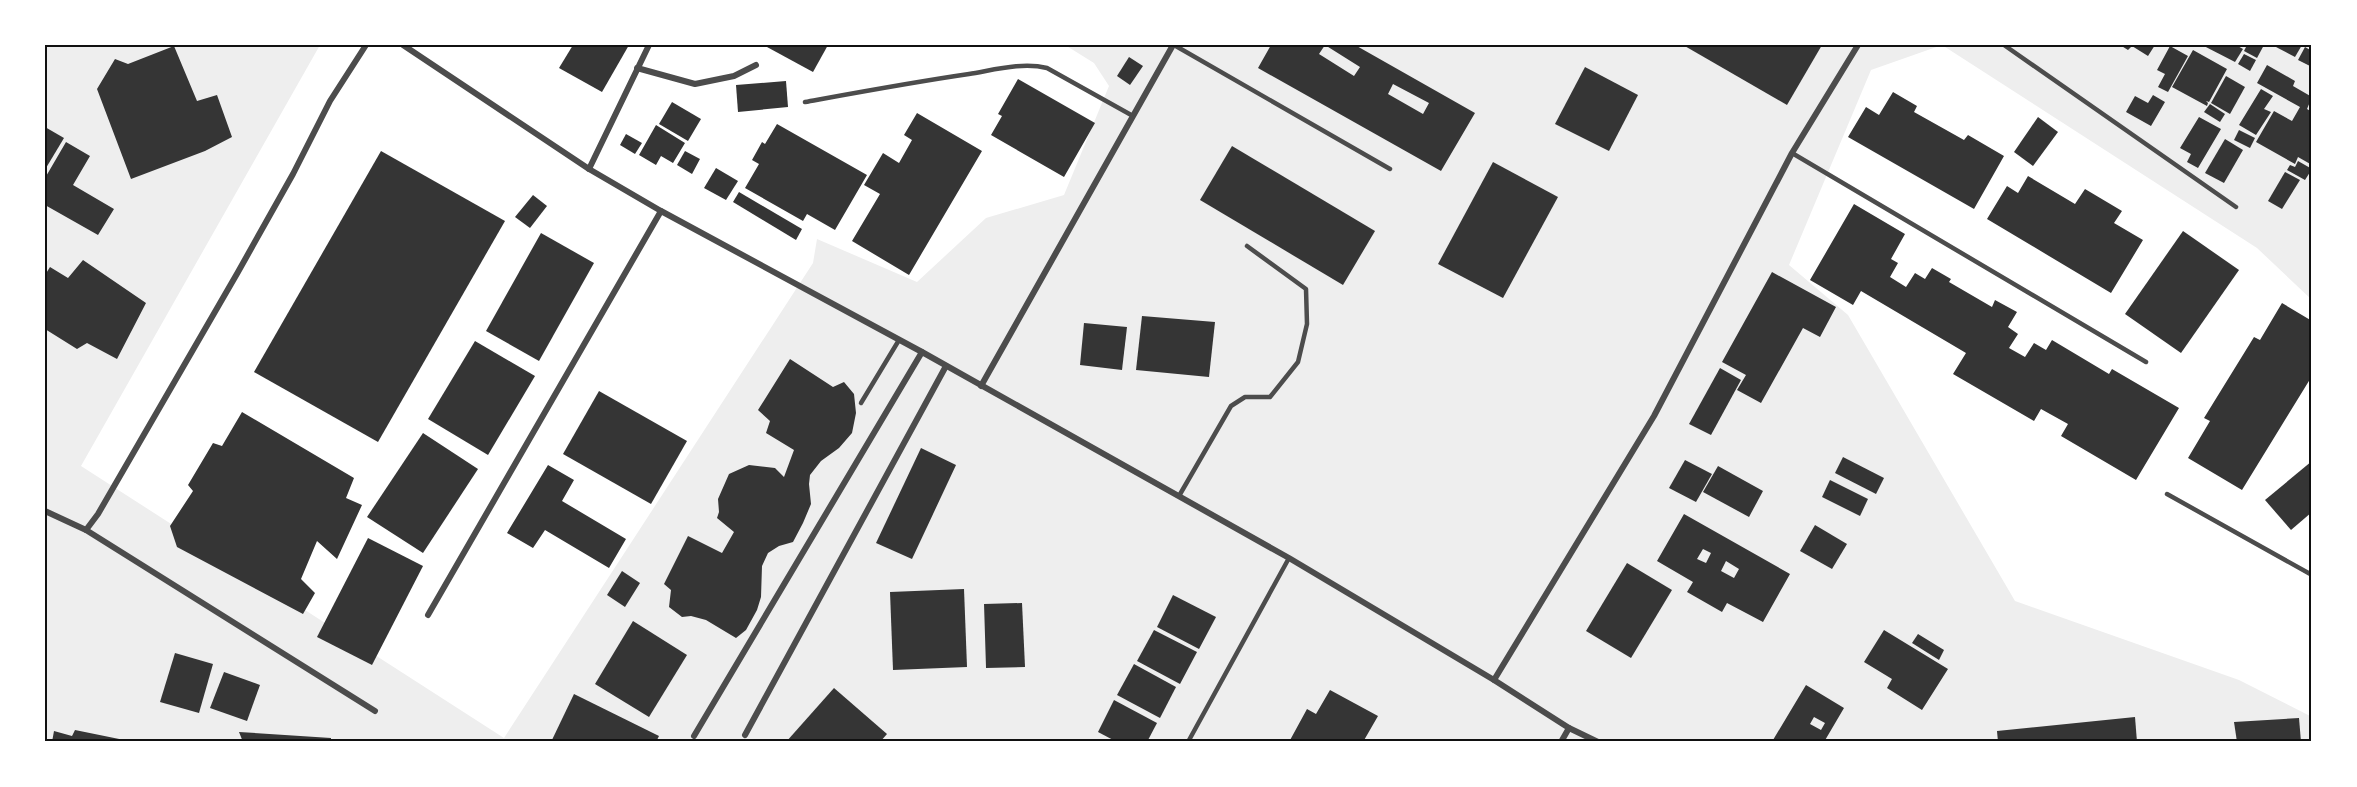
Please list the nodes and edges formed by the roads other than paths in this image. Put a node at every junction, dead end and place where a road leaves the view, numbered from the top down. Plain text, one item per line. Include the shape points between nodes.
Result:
1 (366, 45) edge
2 (403, 45) edge
3 (649, 45) edge
4 (1174, 45) edge
5 (1857, 45) edge
6 (2004, 45) edge
7 (756, 65) dead end
8 (637, 68) junction
9 (805, 102) dead end
10 (1133, 116) junction
11 (1792, 153) junction
12 (588, 169) junction
13 (1390, 169) dead end
14 (2236, 207) dead end
15 (661, 211) junction
16 (1247, 246) dead end
17 (899, 340) junction
18 (922, 352) junction
19 (2146, 362) dead end
20 (946, 366) junction
21 (981, 386) junction
22 (861, 403) dead end
23 (2167, 494) dead end
24 (1179, 496) junction
25 (45, 511) edge
26 (86, 530) junction
27 (1289, 558) junction
28 (2312, 575) edge
29 (428, 615) dead end
30 (1494, 680) junction
31 (375, 711) dead end
32 (1569, 728) junction
33 (745, 735) dead end
34 (694, 736) dead end
35 (1188, 742) edge
36 (1561, 742) edge
37 (1598, 742) edge

1 - 26 street via 330,101 169,393
2 - 12 street
3 - 8 street
4 - 10 street
4 - 13 lane
5 - 11 street
6 - 14 lane
7 - 8 street via 734,76 695,84
8 - 12 street
9 - 10 lane via 1037,66
10 - 21 street
11 - 19 lane
11 - 30 street via 1654,416
12 - 15 street
15 - 17 street
15 - 29 street
16 - 24 lane via 1306,289 1307,324 1298,362 1270,397 1245,398 1231,406
17 - 18 street
17 - 22 lane
18 - 20 street
18 - 34 street
20 - 21 street
20 - 33 street
21 - 24 street
23 - 28 lane
24 - 27 street
25 - 26 street
26 - 31 street
27 - 30 street
27 - 35 lane
30 - 32 street
32 - 36 street
32 - 37 street

